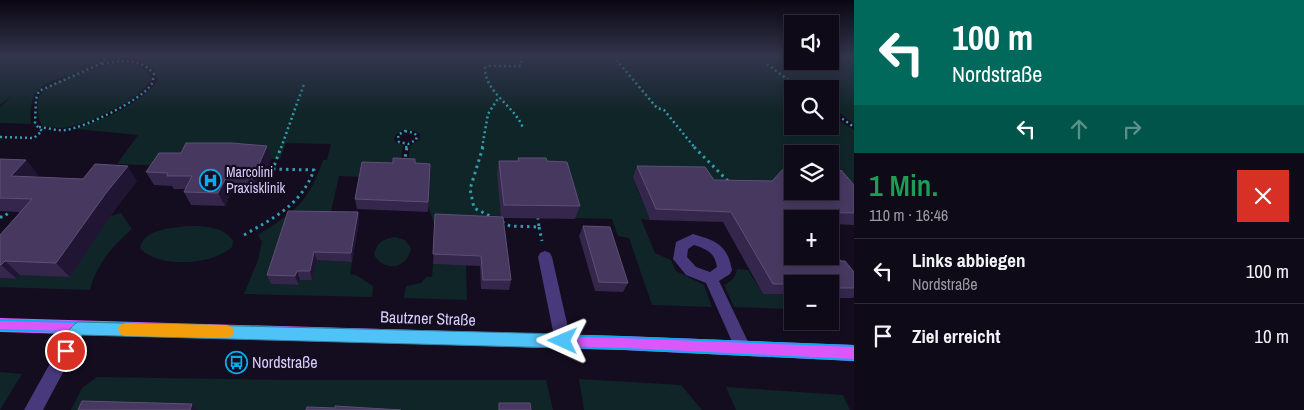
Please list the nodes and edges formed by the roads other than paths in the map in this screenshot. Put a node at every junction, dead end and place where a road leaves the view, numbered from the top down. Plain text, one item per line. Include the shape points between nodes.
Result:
1 (545, 256) dead end
2 (712, 279) dead end
3 (0, 325) edge
4 (78, 329) junction
5 (563, 341) junction
6 (743, 348) junction
7 (854, 353) edge
8 (33, 410) edge

1 - 5 street
2 - 6 street
3 - 4 main road, Bautzner Straße
4 - 5 main road, Bautzner Straße
4 - 8 street
5 - 6 main road, Bautzner Straße
6 - 7 main road, Bautzner Straße

